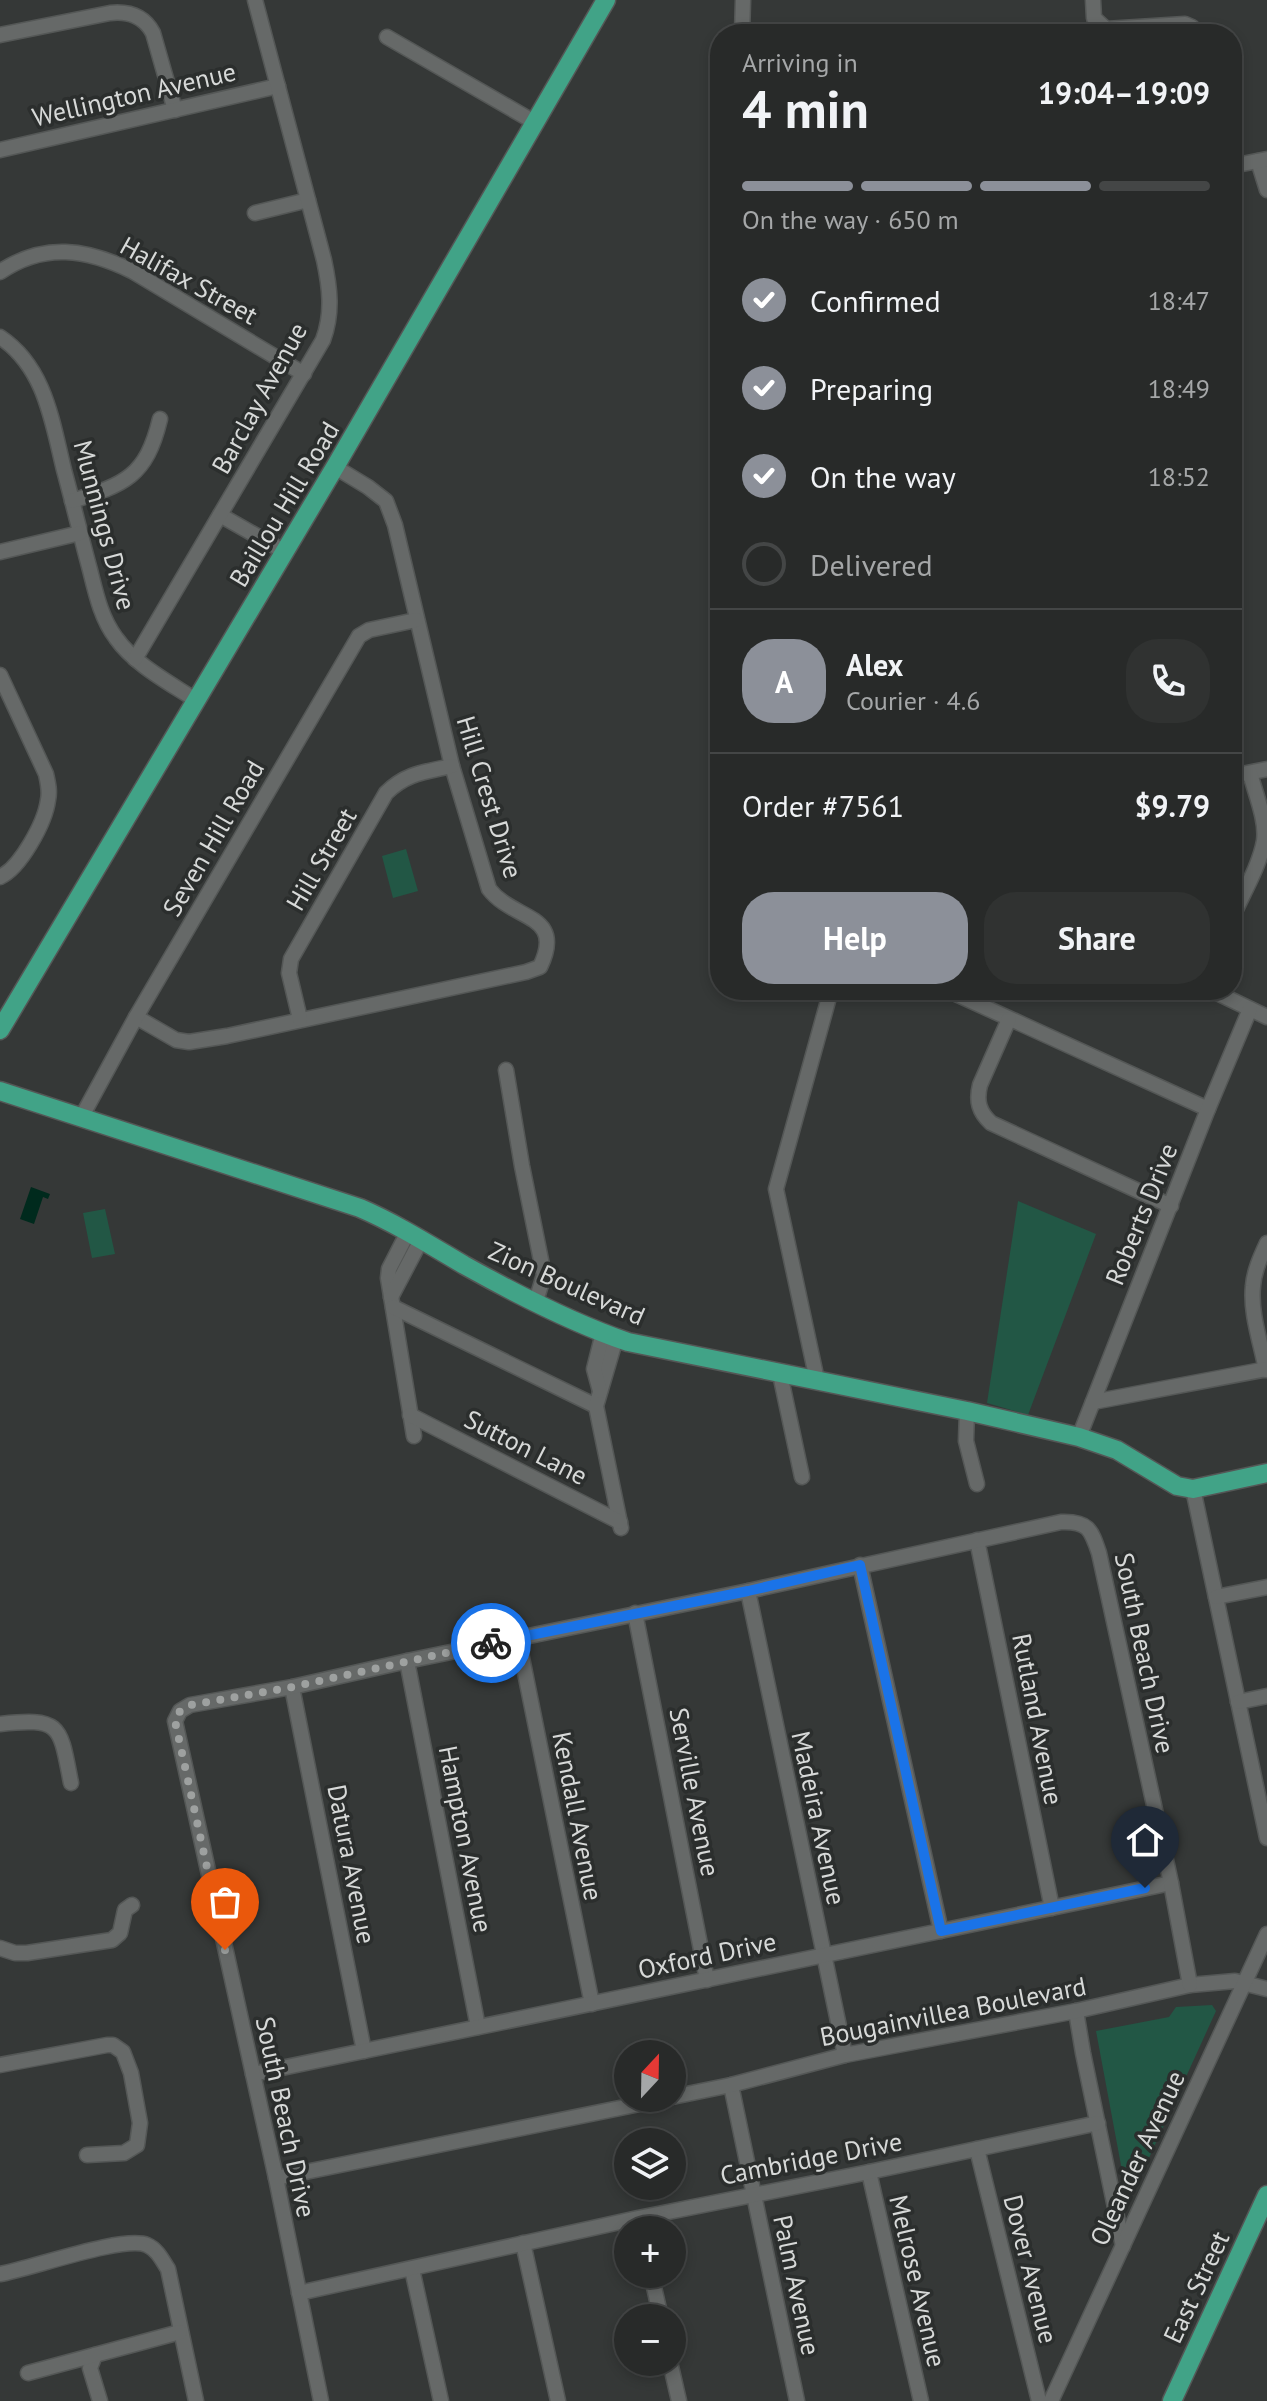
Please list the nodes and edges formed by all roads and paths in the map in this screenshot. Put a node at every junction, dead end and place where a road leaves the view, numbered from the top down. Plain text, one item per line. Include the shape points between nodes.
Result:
1 (255, 0) edge
2 (606, 0) edge
3 (743, 0) edge
4 (1093, 0) edge
5 (742, 24) edge
6 (1098, 24) edge
7 (0, 35) edge
8 (387, 37) dead end
9 (278, 86) junction
10 (175, 110) junction
11 (536, 123) junction
12 (0, 150) edge
13 (1263, 160) edge
14 (1242, 164) edge
15 (1267, 190) edge
16 (308, 200) junction
17 (255, 213) dead end
18 (0, 272) edge
19 (0, 337) edge
20 (304, 374) junction
21 (160, 419) dead end
22 (335, 467) junction
23 (72, 501) junction
24 (220, 515) junction
25 (80, 533) junction
26 (0, 552) edge
27 (285, 552) junction
28 (416, 620) junction
29 (135, 659) junction
30 (0, 675) edge
31 (197, 701) junction
32 (452, 766) junction
33 (1267, 769) edge
34 (1250, 773) junction
35 (1242, 774) edge
36 (0, 877) edge
37 (1242, 896) edge
38 (828, 1000) edge
39 (968, 1000) edge
40 (1232, 1000) edge
41 (1250, 1009) junction
42 (136, 1017) junction
43 (1267, 1017) edge
44 (300, 1019) junction
45 (1009, 1019) junction
46 (0, 1030) edge
47 (506, 1070) dead end
48 (0, 1091) edge
49 (1208, 1109) junction
50 (81, 1118) junction
51 (1171, 1206) junction
52 (415, 1236) junction
53 (1267, 1243) edge
54 (536, 1301) junction
55 (392, 1302) junction
56 (610, 1336) junction
57 (1267, 1370) edge
58 (780, 1374) junction
59 (817, 1380) junction
60 (1093, 1402) junction
61 (596, 1406) junction
62 (967, 1411) junction
63 (410, 1415) junction
64 (414, 1436) dead end
65 (1079, 1437) junction
66 (1267, 1473) edge
67 (802, 1477) dead end
68 (977, 1484) dead end
69 (1193, 1489) junction
70 (977, 1540) junction
71 (860, 1565) junction
72 (1267, 1587) edge
73 (748, 1591) junction
74 (1216, 1597) junction
75 (635, 1613) junction
76 (518, 1638) junction
77 (407, 1661) junction
78 (292, 1687) junction
79 (1267, 1696) edge
80 (1238, 1702) junction
81 (0, 1724) edge
82 (71, 1783) dead end
83 (1267, 1838) edge
84 (1171, 1883) junction
85 (132, 1905) dead end
86 (1052, 1908) junction
87 (941, 1931) junction
88 (1267, 1934) edge
89 (0, 1948) edge
90 (823, 1955) junction
91 (707, 1980) junction
92 (1245, 1983) junction
93 (1190, 1985) junction
94 (1266, 1990) edge
95 (592, 2004) junction
96 (1076, 2011) junction
97 (478, 2027) junction
98 (364, 2051) junction
99 (845, 2055) junction
100 (0, 2065) edge
101 (253, 2074) junction
102 (731, 2085) junction
103 (686, 2095) edge
104 (614, 2109) edge
105 (1098, 2123) junction
106 (977, 2149) junction
107 (87, 2155) dead end
108 (869, 2172) junction
109 (276, 2178) junction
110 (752, 2194) junction
111 (1267, 2195) edge
112 (669, 2216) edge
113 (614, 2228) edge
114 (523, 2243) junction
115 (1123, 2246) junction
116 (412, 2269) junction
117 (0, 2274) edge
118 (299, 2293) junction
119 (180, 2332) junction
120 (95, 2355) junction
121 (28, 2373) dead end
122 (673, 2376) edge
123 (100, 2401) edge
124 (196, 2401) edge
125 (321, 2401) edge
126 (441, 2401) edge
127 (558, 2401) edge
128 (679, 2401) edge
129 (797, 2401) edge
130 (921, 2401) edge
131 (1039, 2401) edge
132 (1051, 2401) edge
133 (1172, 2401) edge

1 - 9 street, Barclay Avenue
2 - 11 main road, Baillou Hill Road
3 - 5 street
4 - 6 street
7 - 10 street via 110,13 136,15 153,33
8 - 11 street
9 - 10 street, Wellington Avenue
9 - 16 street, Barclay Avenue
10 - 12 street, Wellington Avenue
11 - 22 main road, Baillou Hill Road
13 - 14 street
13 - 15 street
16 - 17 street
16 - 20 street, Barclay Avenue via 330,309 323,340
18 - 20 street, Halifax Street via 43,254 92,254 132,271
19 - 23 street, Munnings Drive via 18,351 41,386
20 - 24 street, Barclay Avenue
21 - 23 street via 138,470 111,488
22 - 27 main road, Baillou Hill Road
22 - 28 street, Hill Crest Drive via 386,501
23 - 25 street, Munnings Drive
24 - 27 street
24 - 29 street, Barclay Avenue
25 - 26 street
25 - 29 street, Munnings Drive via 100,609
27 - 31 main road, Baillou Hill Road
28 - 32 street, Hill Crest Drive
28 - 42 street, Seven Hill Road via 359,636
29 - 31 street, Munnings Drive
30 - 36 street via 49,791 45,813 22,857
31 - 46 main road, Baillou Hill Road
32 - 44 street, Hill Street via 409,775 386,793 291,959 289,973
32 - 44 street, Hill Crest Drive via 489,889 498,901 533,918 548,937 540,967
33 - 34 street
34 - 35 street
34 - 37 street via 1264,839
38 - 59 street via 776,1189
39 - 45 street
40 - 41 street
41 - 43 street
41 - 49 street, Roberts Drive
42 - 44 street, Hill Crest Drive via 189,1042
42 - 50 street, Seven Hill Road
45 - 49 street
45 - 51 street via 980,1085 984,1116
47 - 54 street via 544,1275
48 - 50 main road, Zion Boulevard
49 - 51 street, Roberts Drive
50 - 52 main road, Zion Boulevard via 364,1209
51 - 60 street, Roberts Drive
52 - 54 main road, Zion Boulevard
52 - 55 street
53 - 57 street via 1252,1287
54 - 56 main road, Zion Boulevard
55 - 61 street
55 - 63 street
56 - 58 main road, Zion Boulevard
56 - 61 street
57 - 60 street
58 - 59 main road, Zion Boulevard
58 - 67 street
59 - 62 main road, Zion Boulevard
60 - 65 street, Roberts Drive
61 - 63 street, Sutton Lane via 621,1526
62 - 65 main road, Zion Boulevard
62 - 68 street via 966,1441
63 - 64 street
65 - 69 main road, Zion Boulevard
66 - 69 main road
69 - 74 street
70 - 71 street, South Beach Drive
70 - 84 street, South Beach Drive via 1076,1521 1093,1534
70 - 86 street, Rutland Avenue
71 - 73 street, South Beach Drive
71 - 87 street
72 - 74 street
73 - 75 street, South Beach Drive
73 - 90 street, Madeira Avenue
74 - 80 street
75 - 76 street, South Beach Drive
75 - 91 street, Serville Avenue
76 - 77 street, South Beach Drive
76 - 95 street, Kendall Avenue
77 - 78 street, South Beach Drive
77 - 97 street, Hampton Avenue
78 - 98 street, Datura Avenue
78 - 101 street, South Beach Drive via 190,1705 175,1721
79 - 80 street
80 - 83 street
81 - 82 street via 32,1721 51,1726 64,1747
84 - 86 street, Oxford Drive
84 - 93 street, South Beach Drive
85 - 89 street via 112,1940 27,1953
86 - 87 street, Oxford Drive
87 - 90 street, Oxford Drive
88 - 92 street, Oleander Avenue
90 - 91 street, Oxford Drive
90 - 99 street, Madeira Avenue
91 - 95 street, Oxford Drive
92 - 93 street, Bougainvillea Boulevard
92 - 94 street, Bougainvillea Boulevard
92 - 115 street, Oleander Avenue
93 - 96 street, Bougainvillea Boulevard
95 - 97 street, Oxford Drive
96 - 99 street, Bougainvillea Boulevard
96 - 105 street
97 - 98 street, Oxford Drive
98 - 101 street, Oxford Drive
99 - 102 street, Bougainvillea Boulevard
100 - 107 street via 107,2045 123,2052 140,2123 137,2145 124,2153
101 - 109 street, South Beach Drive
102 - 103 street, Bougainvillea Boulevard
102 - 110 street, Palm Avenue
104 - 109 street, Bougainvillea Boulevard
105 - 106 street, Cambridge Drive
105 - 115 street
106 - 108 street, Cambridge Drive
106 - 131 street, Dover Avenue
108 - 110 street, Cambridge Drive
108 - 130 street, Melrose Avenue
109 - 118 street, South Beach Drive
110 - 112 street, Cambridge Drive
110 - 129 street, Palm Avenue
111 - 133 main road, East Street
113 - 114 street, Cambridge Drive
114 - 116 street, Cambridge Drive
114 - 127 street
115 - 132 street, Oleander Avenue
116 - 118 street, Cambridge Drive
116 - 126 street
117 - 119 street via 100,2248 146,2244 168,2269
118 - 125 street, South Beach Drive
119 - 120 street
119 - 124 street
120 - 121 street
120 - 123 street via 90,2368
122 - 128 street

